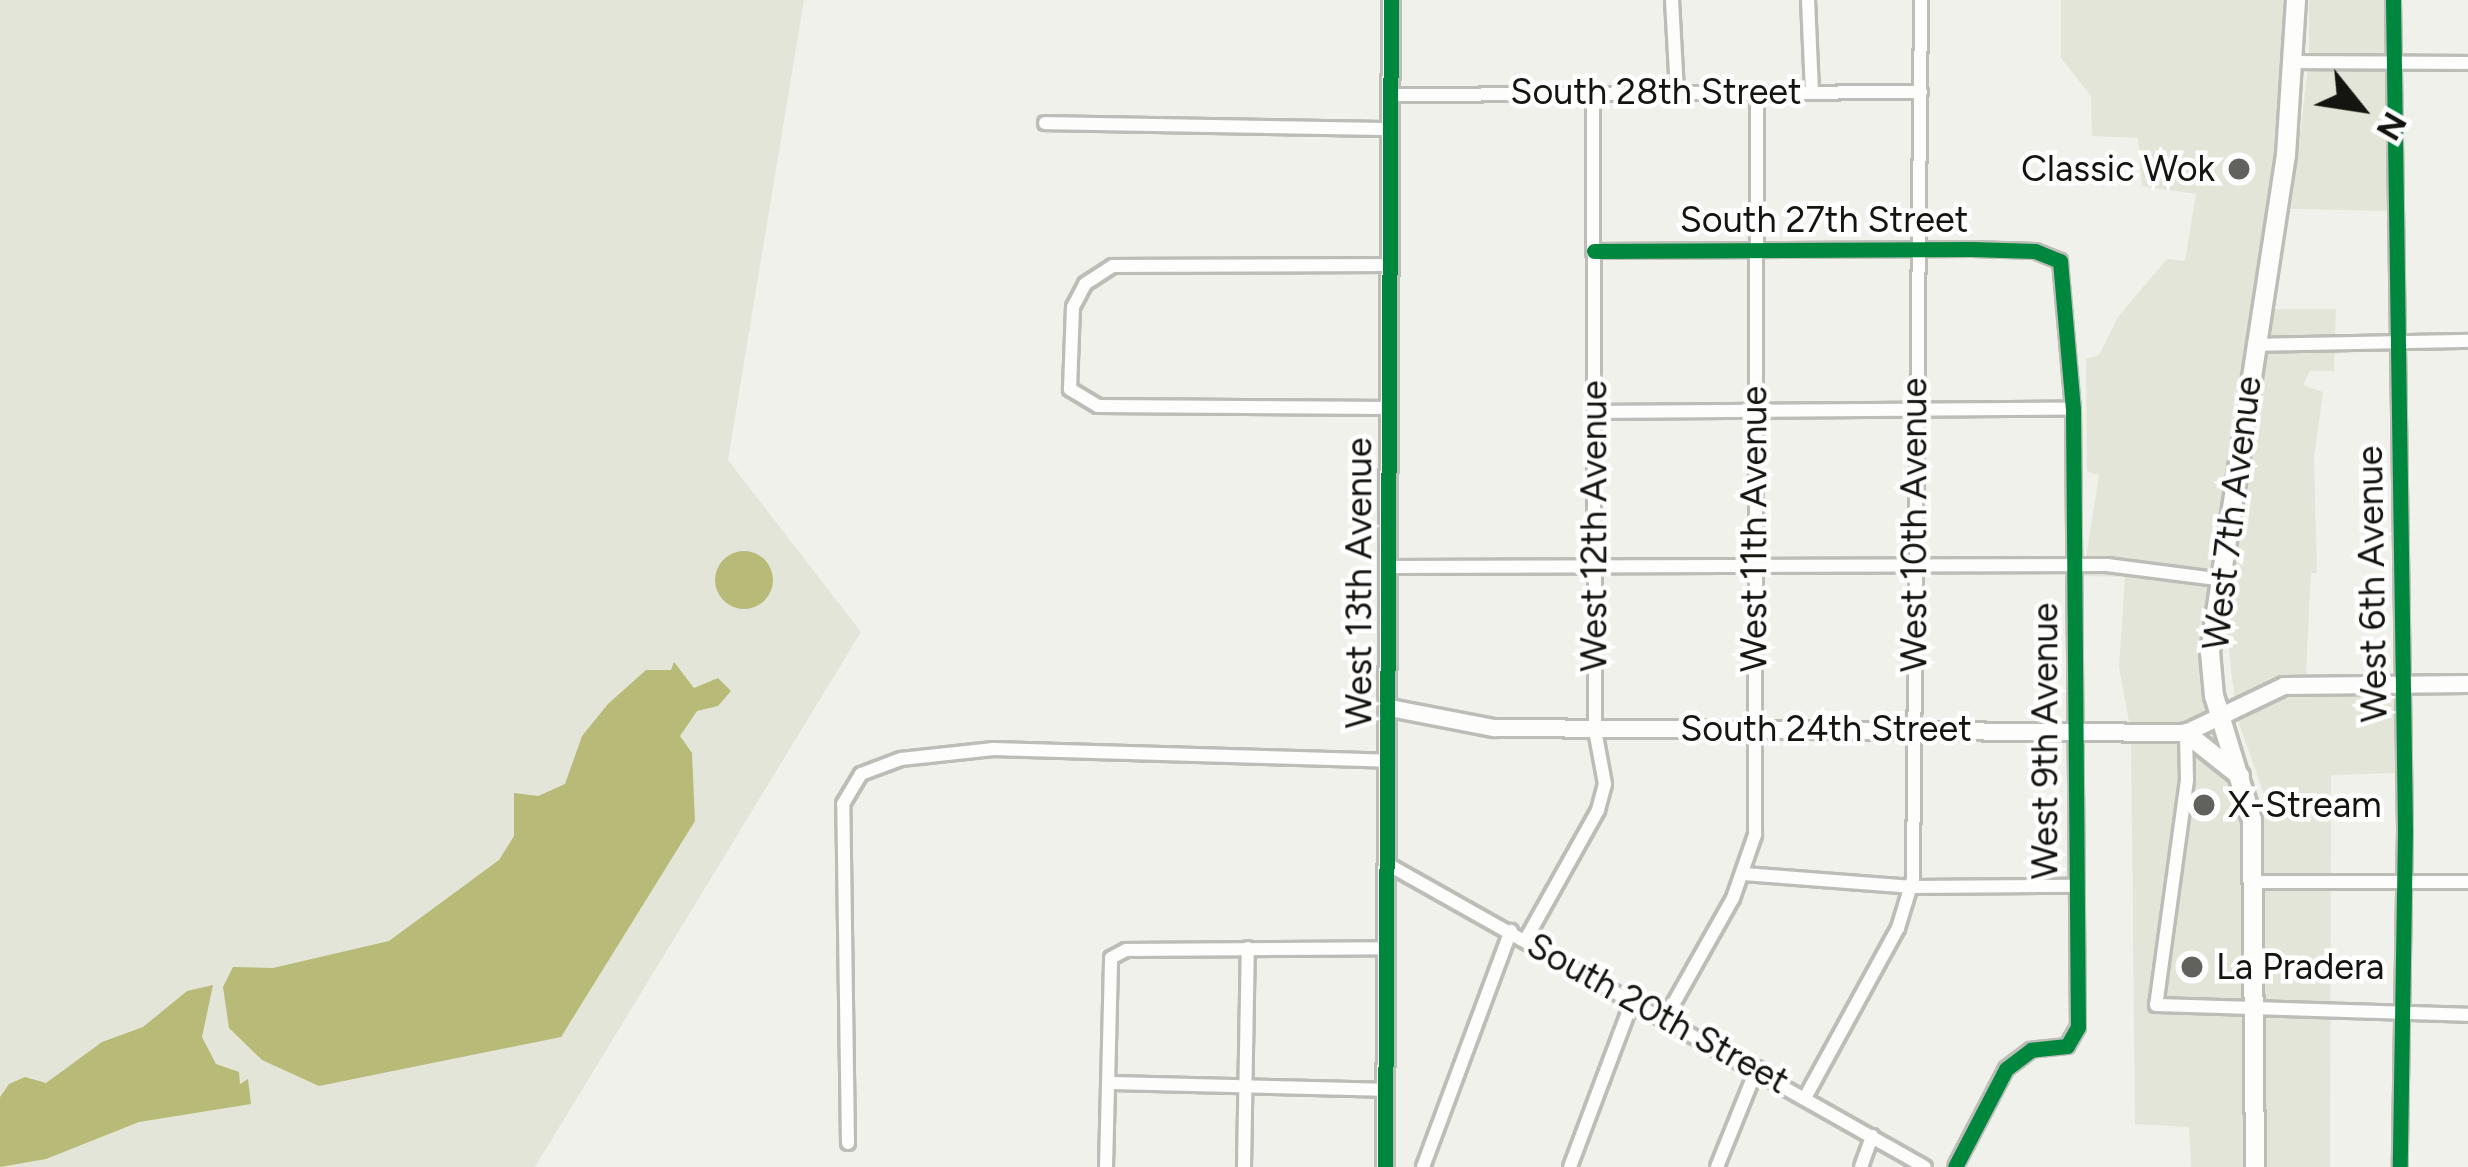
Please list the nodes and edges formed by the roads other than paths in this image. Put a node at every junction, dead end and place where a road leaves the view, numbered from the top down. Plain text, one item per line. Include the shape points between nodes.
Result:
1 (1391, 0) edge
2 (1672, 0) edge
3 (1808, 0) edge
4 (1921, 0) edge
5 (2296, 0) edge
6 (2393, 0) edge
7 (2296, 62) junction
8 (2393, 62) junction
9 (2468, 63) edge
10 (1677, 91) junction
11 (1593, 92) junction
12 (1757, 92) junction
13 (1812, 92) junction
14 (1921, 92) junction
15 (1392, 95) junction
16 (1045, 123) dead end
17 (1391, 129) junction
18 (1918, 249) junction
19 (1755, 250) junction
20 (1594, 251) junction
21 (2054, 256) joint
22 (1391, 265) junction
23 (2468, 341) edge
24 (2400, 342) junction
25 (2254, 345) junction
26 (1390, 408) junction
27 (1914, 408) junction
28 (2073, 409) junction
29 (1754, 411) junction
30 (1594, 412) junction
31 (2075, 565) junction
32 (1912, 566) junction
33 (1389, 567) junction
34 (1754, 569) junction
35 (1593, 572) junction
36 (2217, 578) junction
37 (2402, 683) junction
38 (2468, 684) edge
39 (1390, 708) junction
40 (2222, 721) junction
41 (1754, 727) junction
42 (2074, 728) junction
43 (1913, 729) junction
44 (1595, 730) junction
45 (2186, 733) junction
46 (1388, 761) junction
47 (2240, 776) junction
48 (1389, 866) junction
49 (1744, 874) junction
50 (2256, 882) junction
51 (2468, 882) edge
52 (2404, 883) junction
53 (2074, 886) junction
54 (1912, 887) junction
55 (1511, 932) junction
56 (1526, 938) junction
57 (1248, 948) junction
58 (1388, 948) junction
59 (1634, 998) junction
60 (2256, 1009) junction
61 (2402, 1013) junction
62 (2468, 1015) edge
63 (1666, 1017) junction
64 (1757, 1068) junction
65 (1108, 1083) junction
66 (1245, 1086) junction
67 (1386, 1090) junction
68 (1806, 1096) junction
69 (1873, 1136) junction
70 (848, 1143) dead end
71 (1106, 1167) edge
72 (1244, 1167) edge
73 (1385, 1167) edge
74 (1423, 1167) edge
75 (1570, 1167) edge
76 (1717, 1167) edge
77 (1861, 1167) edge
78 (1925, 1167) edge
79 (1955, 1167) edge
80 (2254, 1167) edge
81 (2400, 1167) edge

1 - 15 street, West 13th Avenue
2 - 10 street
3 - 13 street
4 - 14 street, West 10th Avenue
5 - 7 main road, West 7th Avenue
6 - 8 street, West 6th Avenue
7 - 8 street
7 - 25 main road, West 7th Avenue
8 - 9 street
8 - 24 street, West 6th Avenue
10 - 11 street, South 28th Street
10 - 12 street, South 28th Street
11 - 15 street, South 28th Street
11 - 20 street, West 12th Avenue
12 - 13 street, South 28th Street
12 - 19 street, West 11th Avenue
13 - 14 street, South 28th Street
14 - 18 street, West 10th Avenue
15 - 17 street, West 13th Avenue
16 - 17 street
17 - 22 street, West 13th Avenue
18 - 19 street, South 27th Street
18 - 21 street, South 27th Street
18 - 27 street, West 10th Avenue
19 - 20 street, South 27th Street
19 - 29 street, West 11th Avenue
20 - 30 street, West 12th Avenue
21 - 28 street, West 9th Avenue via 2065,283
22 - 26 street, West 13th Avenue
22 - 26 street via 1127,264 1097,273 1073,308 1072,395 1098,406
23 - 24 street
24 - 25 street
24 - 37 street, West 6th Avenue
25 - 36 main road, West 7th Avenue
26 - 33 street, West 13th Avenue
27 - 28 street
27 - 29 street
27 - 32 street, West 10th Avenue
28 - 31 street, West 9th Avenue
29 - 30 street
29 - 34 street, West 11th Avenue
30 - 35 street, West 12th Avenue
31 - 32 street
31 - 36 street
31 - 42 street, West 9th Avenue
32 - 34 street
32 - 43 street, West 10th Avenue
33 - 35 street
33 - 39 street, West 13th Avenue
34 - 35 street
34 - 41 street, West 11th Avenue
35 - 44 street, West 12th Avenue
36 - 40 main road, West 7th Avenue via 2210,652
37 - 38 street, South 24th Street
37 - 40 street, South 24th Street via 2284,686
37 - 52 street, West 6th Avenue
39 - 44 street, South 24th Street via 1468,726
39 - 46 street, West 13th Avenue
40 - 45 street, South 24th Street
40 - 47 main road, West 7th Avenue
41 - 43 street, South 24th Street
41 - 44 street, South 24th Street
41 - 49 street, West 11th Avenue via 1754,835
42 - 43 street, South 24th Street
42 - 45 street, South 24th Street
42 - 53 street, West 9th Avenue
43 - 54 street, West 10th Avenue
44 - 56 street, West 12th Avenue via 1603,799
45 - 47 main road
45 - 60 street via 2187,780 2156,1005
46 - 48 street, West 13th Avenue
46 - 70 street via 977,750 901,759 861,774 843,804
47 - 50 main road, West 7th Avenue
48 - 55 street, South 20th Street
48 - 58 street, West 13th Avenue
49 - 54 street
49 - 63 street, West 11th Avenue
50 - 52 street
50 - 60 main road, West 7th Avenue
51 - 52 street
52 - 61 street, West 6th Avenue
53 - 54 street
53 - 79 street, West 9th Avenue via 2076,1036 2067,1046 2014,1060
54 - 68 street, West 10th Avenue via 1898,928
55 - 56 street, South 20th Street
55 - 74 street
56 - 59 street, South 20th Street
57 - 58 street
57 - 65 street via 1117,953 1109,964
57 - 66 street
58 - 67 street, West 13th Avenue
59 - 63 street, South 20th Street
59 - 75 street
60 - 61 street
60 - 80 main road, West 7th Avenue
61 - 62 street
61 - 81 street, West 6th Avenue
63 - 64 street, South 20th Street
64 - 68 street, South 20th Street
64 - 76 street
65 - 66 street
65 - 71 street
66 - 67 street
66 - 72 street
67 - 73 street, West 13th Avenue
68 - 69 street, South 20th Street
69 - 77 street
69 - 78 street, South 20th Street

